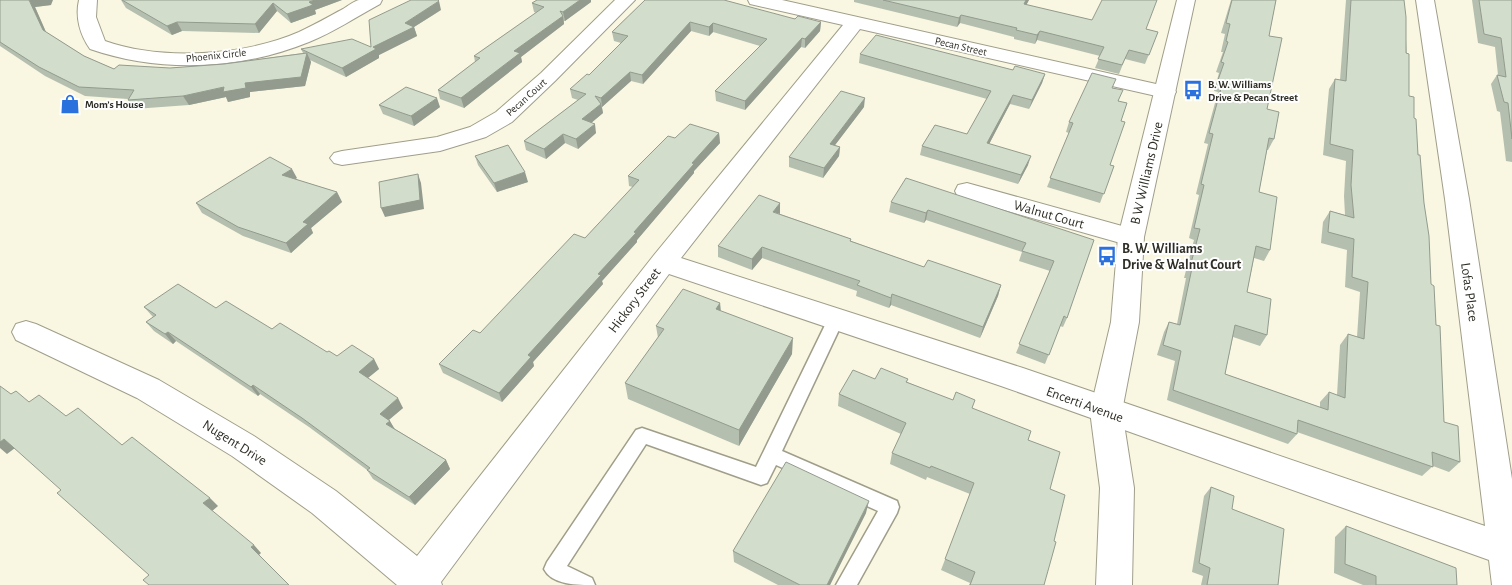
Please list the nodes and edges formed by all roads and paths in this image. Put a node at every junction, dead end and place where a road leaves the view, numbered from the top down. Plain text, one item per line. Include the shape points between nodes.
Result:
1 (88, 0) edge
2 (374, 0) edge
3 (626, 0) edge
4 (757, 0) edge
5 (1186, 0) edge
6 (1426, 0) edge
7 (855, 23) junction
8 (1165, 92) junction
9 (342, 158) dead end
10 (967, 192) dead end
11 (1131, 237) junction
12 (663, 262) junction
13 (836, 319) junction
14 (26, 332) dead end
15 (1106, 411) junction
16 (772, 455) junction
17 (1506, 550) junction
18 (421, 584) edge
19 (585, 585) edge
20 (846, 585) edge
21 (1114, 585) edge
22 (1510, 585) edge

1 - 2 street, Phoenix Circle via 85,9 97,45 125,54 157,58 196,58 282,45
3 - 9 street, Pecan Court via 504,117 478,132 440,144
4 - 7 street, Pecan Street
5 - 8 street, B W Williams Drive
6 - 17 street, Lofas Place
7 - 8 street, Pecan Street
7 - 12 street, Hickory Street
8 - 11 street, B W Williams Drive
10 - 11 street, Walnut Court
11 - 15 street, B W Williams Drive via 1125,322
12 - 13 street, Encerti Avenue
12 - 18 street, Hickory Street
13 - 15 street, Encerti Avenue
13 - 16 lane
14 - 18 street, Nugent Drive via 148,389 243,446 324,502
15 - 17 street, Encerti Avenue
15 - 21 street, B W Williams Drive via 1117,488
16 - 19 lane via 761,477 642,435 554,569
16 - 20 lane via 890,507
17 - 22 street, Lofas Place

